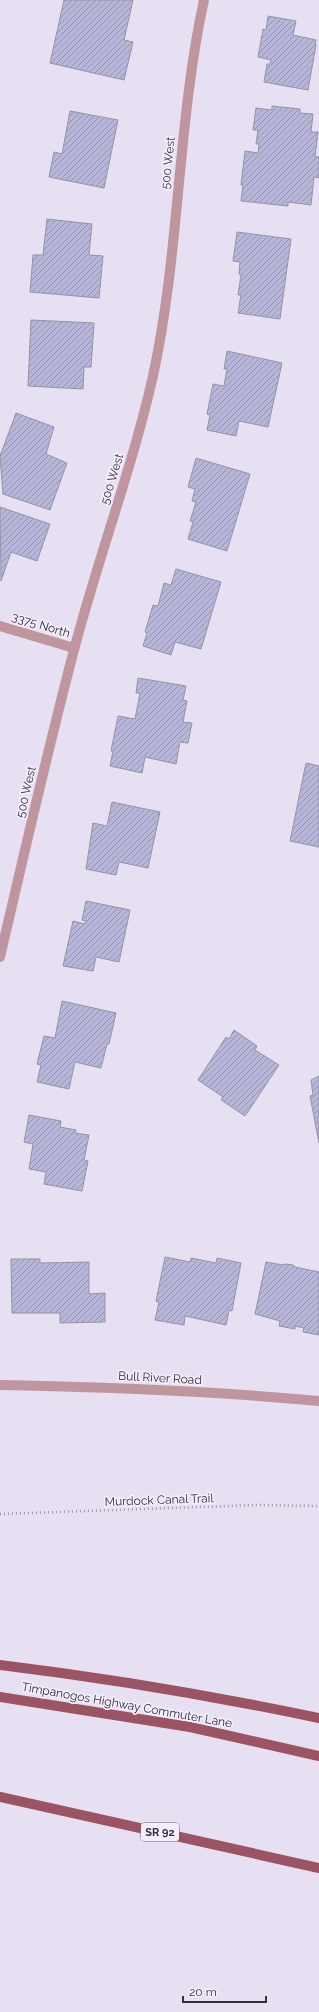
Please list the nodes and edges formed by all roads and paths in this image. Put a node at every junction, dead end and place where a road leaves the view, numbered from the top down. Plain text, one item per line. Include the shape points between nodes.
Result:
1 (204, 0) edge
2 (0, 626) edge
3 (74, 648) junction
4 (0, 957) edge
5 (0, 1385) edge
6 (319, 1401) edge
7 (319, 1506) edge
8 (0, 1514) edge
9 (0, 1665) edge
10 (0, 1697) edge
11 (319, 1718) edge
12 (319, 1756) edge
13 (0, 1797) edge
14 (319, 1868) edge

1 - 3 street, 500 West via 188,94 167,292 153,374 136,445
2 - 3 street, 3375 North
3 - 4 street, 500 West
5 - 6 street, Bull River Road via 66,1386
7 - 8 path, Murdock Canal Trail via 258,1505
9 - 11 main road, Timpanogos Highway Commuter Lane via 122,1682
10 - 12 main road, Timpanogos Highway Commuter Lane via 190,1727
13 - 14 main road, SR 92

